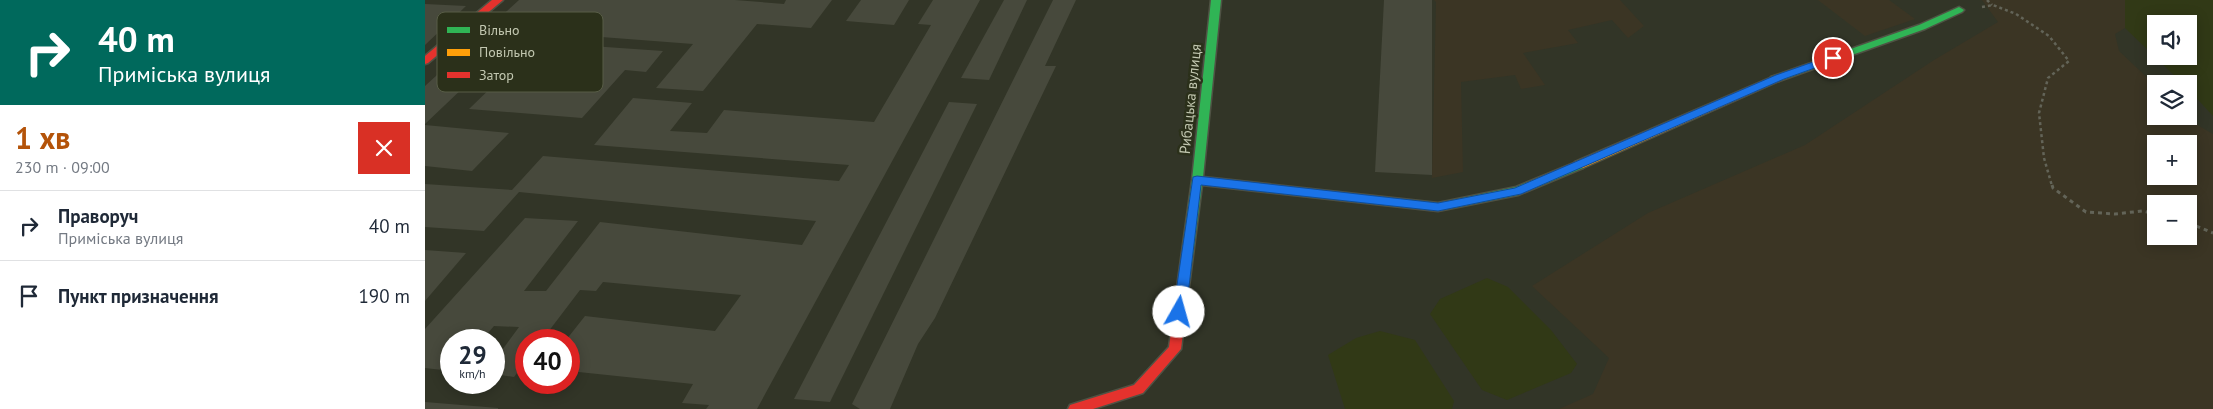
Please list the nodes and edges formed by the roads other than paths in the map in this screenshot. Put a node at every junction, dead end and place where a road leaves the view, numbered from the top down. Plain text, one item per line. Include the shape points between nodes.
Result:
1 (498, 0) edge
2 (1216, 0) edge
3 (1959, 10) road end
4 (484, 12) edge
5 (437, 51) edge
6 (425, 61) edge
7 (1197, 180) junction
8 (1075, 409) edge

1 - 4 street
2 - 7 street, Рибацька вулиця
3 - 7 street via 1921,27 1780,77 1517,191 1438,207
5 - 6 street
7 - 8 street, Рибацька вулиця via 1175,349 1138,389

